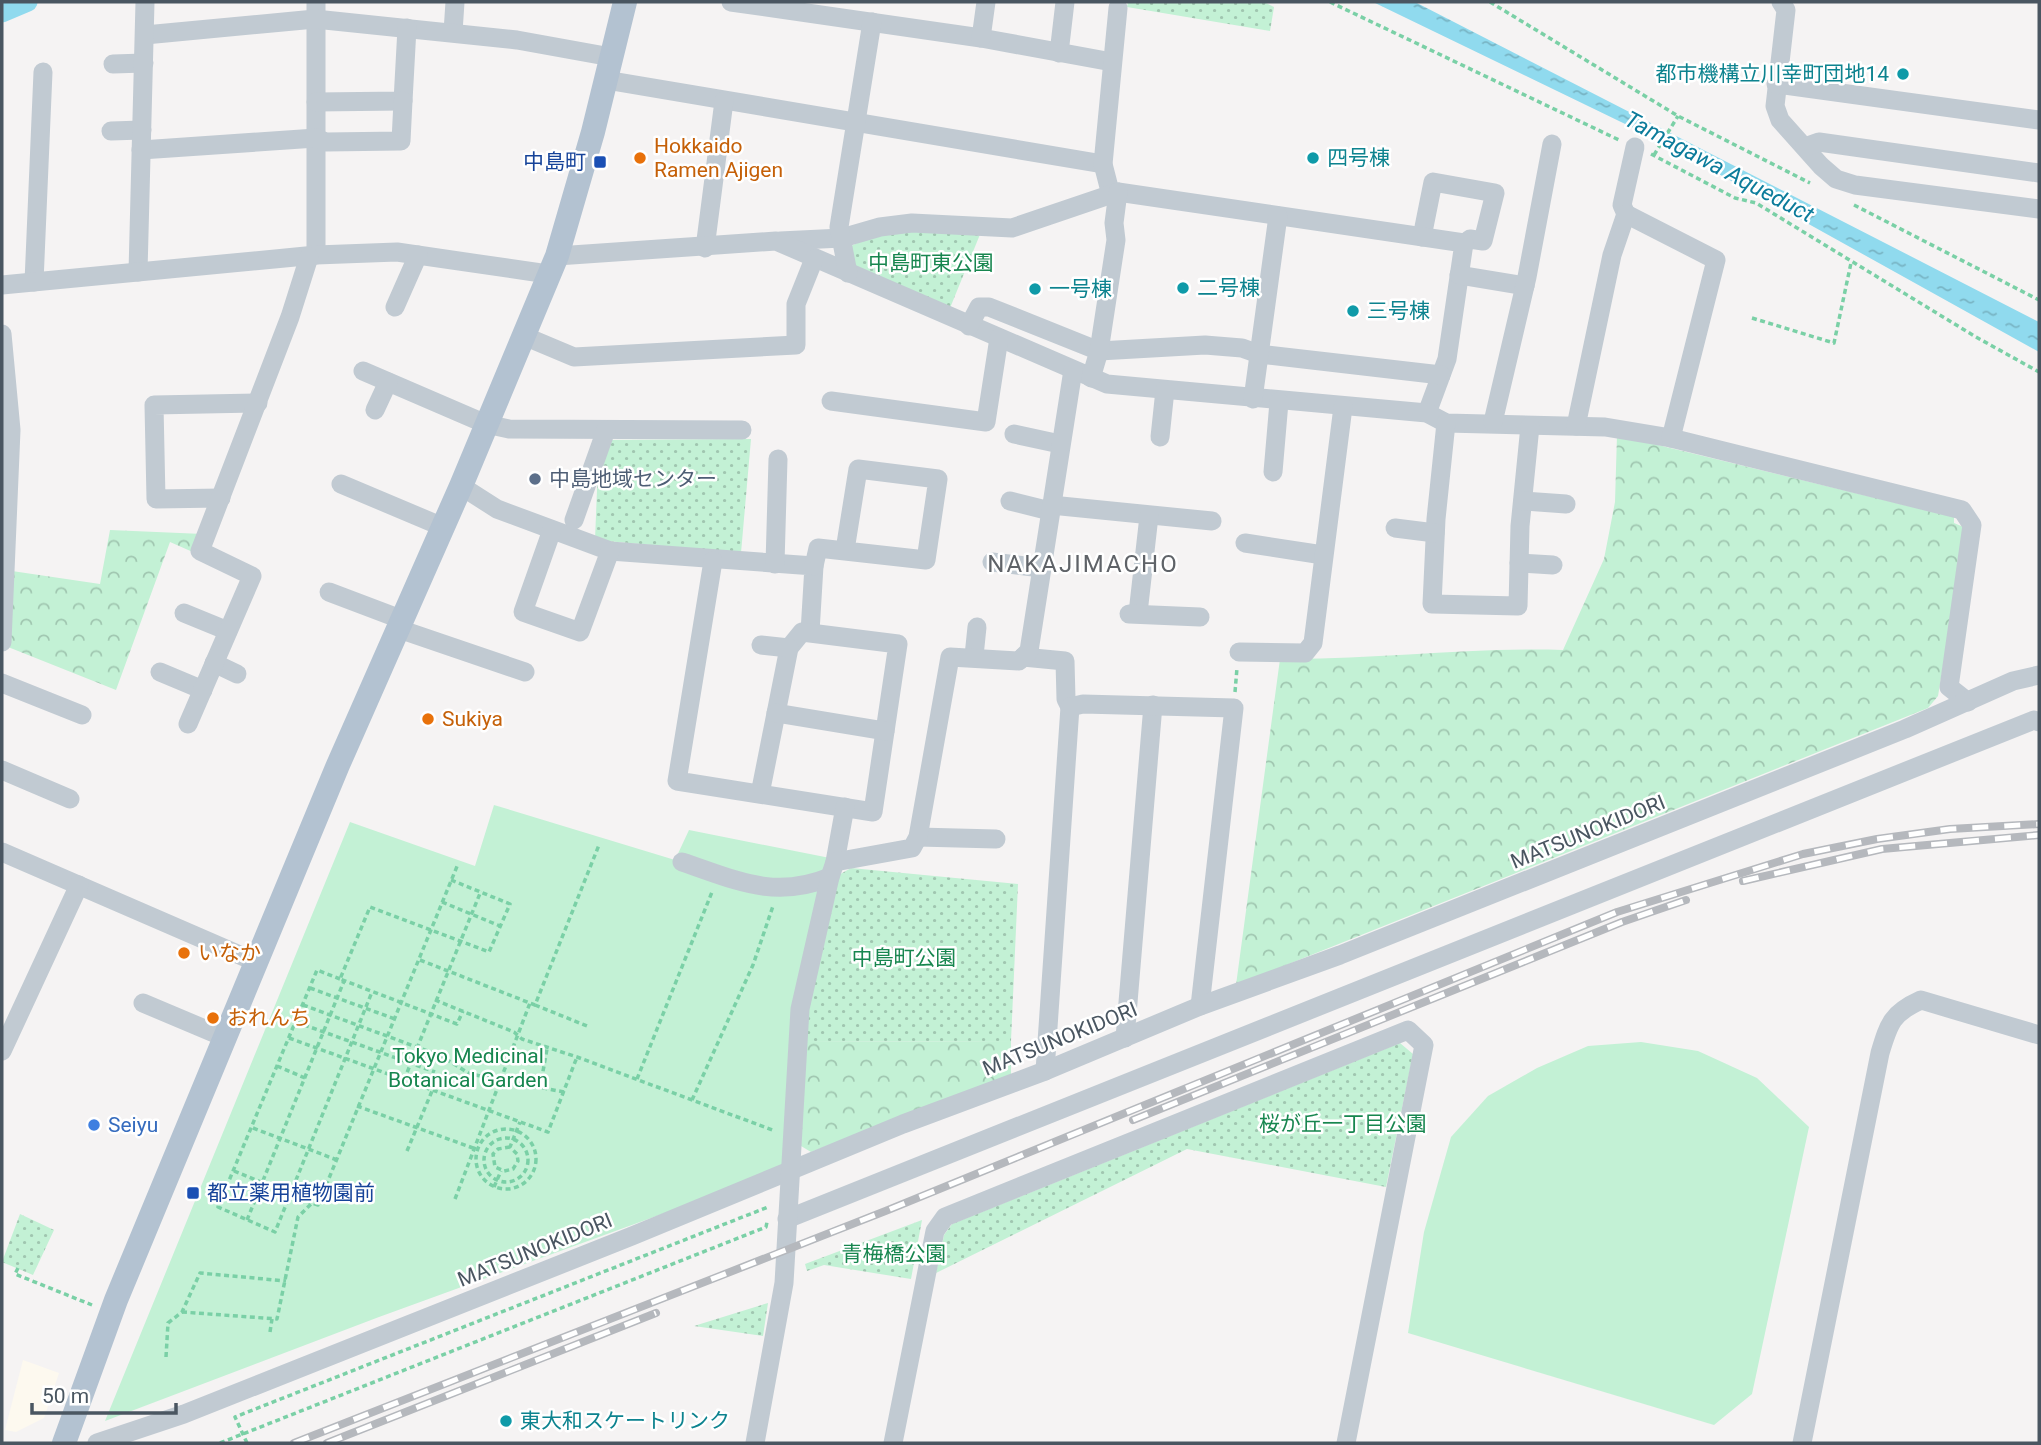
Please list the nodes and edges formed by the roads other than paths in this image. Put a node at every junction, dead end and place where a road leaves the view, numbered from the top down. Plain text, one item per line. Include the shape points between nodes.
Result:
1 (145, 2) edge
2 (456, 2) edge
3 (625, 2) edge
4 (731, 2) edge
5 (986, 2) edge
6 (1065, 2) edge
7 (1781, 2) edge
8 (1118, 8) dead end
9 (315, 10) edge
10 (872, 22) junction
11 (407, 28) junction
12 (453, 32) junction
13 (145, 35) junction
14 (981, 38) junction
15 (1059, 53) junction
16 (1112, 62) junction
17 (144, 63) junction
18 (113, 64) dead end
19 (608, 69) junction
20 (43, 72) dead end
21 (1776, 84) junction
22 (403, 101) junction
23 (724, 101) junction
24 (316, 102) junction
25 (2039, 120) edge
26 (855, 122) junction
27 (111, 131) dead end
28 (316, 138) junction
29 (141, 140) junction
30 (1552, 144) dead end
31 (1635, 147) road end
32 (1805, 147) junction
33 (1103, 164) junction
34 (2039, 173) edge
35 (1114, 194) junction
36 (2039, 209) edge
37 (1626, 214) junction
38 (1278, 216) junction
39 (1422, 237) junction
40 (842, 238) junction
41 (776, 242) junction
42 (1464, 244) junction
43 (705, 248) junction
44 (418, 255) junction
45 (312, 256) junction
46 (814, 259) junction
47 (552, 265) junction
48 (138, 272) junction
49 (848, 273) junction
50 (1460, 275) junction
51 (34, 282) junction
52 (2, 285) edge
53 (1525, 286) junction
54 (395, 307) dead end
55 (969, 326) junction
56 (2, 334) edge
57 (524, 336) junction
58 (999, 338) junction
59 (1099, 351) junction
60 (1259, 354) junction
61 (363, 370) dead end
62 (1082, 374) junction
63 (1441, 375) junction
64 (388, 382) junction
65 (1165, 390) junction
66 (1253, 399) junction
67 (831, 401) dead end
68 (1279, 401) junction
69 (258, 403) junction
70 (1343, 407) junction
71 (375, 410) dead end
72 (1427, 413) junction
73 (1493, 422) junction
74 (1447, 423) junction
75 (486, 424) junction
76 (1530, 426) junction
77 (1576, 426) junction
78 (606, 430) junction
79 (742, 430) dead end
80 (1014, 434) dead end
81 (1160, 437) dead end
82 (1671, 438) junction
83 (1060, 444) junction
84 (778, 459) dead end
85 (1273, 472) dead end
86 (341, 484) dead end
87 (461, 486) junction
88 (221, 498) junction
89 (1010, 501) dead end
90 (1522, 501) junction
91 (1566, 504) dead end
92 (1051, 508) junction
93 (1149, 516) junction
94 (574, 520) dead end
95 (1212, 521) dead end
96 (443, 527) junction
97 (1395, 528) dead end
98 (552, 530) junction
99 (1435, 533) junction
100 (1245, 543) dead end
101 (845, 550) junction
102 (610, 551) junction
103 (1323, 555) junction
104 (713, 561) junction
105 (992, 562) dead end
106 (775, 564) junction
107 (1519, 564) junction
108 (1553, 565) dead end
109 (814, 566) junction
110 (1041, 568) junction
111 (329, 592) dead end
112 (184, 613) dead end
113 (1200, 617) dead end
114 (401, 625) junction
115 (977, 627) dead end
116 (228, 631) junction
117 (810, 632) junction
118 (2, 642) edge
119 (761, 645) dead end
120 (789, 648) junction
121 (1239, 652) road end
122 (974, 656) junction
123 (1023, 657) junction
124 (214, 663) junction
125 (160, 672) dead end
126 (525, 672) dead end
127 (237, 674) dead end
128 (2039, 675) edge
129 (2, 683) edge
130 (203, 690) junction
131 (1968, 702) junction
132 (1153, 705) junction
133 (1070, 707) junction
134 (776, 713) junction
135 (82, 715) dead end
136 (2039, 722) edge
137 (188, 724) dead end
138 (885, 731) junction
139 (2, 770) edge
140 (760, 794) junction
141 (70, 799) dead end
142 (845, 807) junction
143 (918, 838) junction
144 (996, 839) dead end
145 (2, 852) edge
146 (682, 862) dead end
147 (833, 869) junction
148 (79, 885) junction
149 (257, 962) junction
150 (144, 1003) dead end
151 (1200, 1006) junction
152 (2039, 1035) edge
153 (226, 1038) junction
154 (1125, 1038) junction
155 (2, 1051) edge
156 (1045, 1071) junction
157 (790, 1172) junction
158 (787, 1219) junction
159 (64, 1443) edge
160 (97, 1443) edge
161 (755, 1443) edge
162 (893, 1443) edge
163 (1346, 1443) edge
164 (1802, 1443) edge

1 - 13 street
2 - 12 street
3 - 19 main road
4 - 10 street
5 - 14 street
6 - 15 street
7 - 21 street via 1786,10
8 - 16 street
9 - 11 street
9 - 13 street
9 - 24 street
10 - 14 street
10 - 26 street
11 - 12 street
11 - 22 street
12 - 19 street via 517,40
13 - 17 street
14 - 15 street
15 - 16 street
16 - 33 street
17 - 18 street
17 - 29 street
19 - 23 street
19 - 47 main road
20 - 51 street
21 - 25 street
21 - 32 street via 1780,120
22 - 24 street
22 - 28 street via 401,141 326,142
23 - 26 street
23 - 43 street
24 - 28 street
26 - 33 street
26 - 40 street via 839,227
27 - 29 street
28 - 29 street
28 - 45 street
29 - 48 street
30 - 53 street
31 - 37 street via 1622,205
32 - 34 street via 1819,142
32 - 36 street via 1836,179 1855,185
33 - 35 street
35 - 38 street
35 - 40 street via 1012,228 912,223
35 - 59 street via 1116,240
37 - 77 street via 1612,255
37 - 82 street via 1716,260
38 - 39 street
38 - 60 street
39 - 42 street
39 - 42 street via 1433,182 1495,192 1483,241 1470,239
40 - 41 street
40 - 49 street
41 - 43 street
41 - 46 street
42 - 50 street
43 - 47 street
44 - 45 street
44 - 47 street
44 - 54 street
45 - 48 street
45 - 69 street
46 - 49 street
46 - 57 street via 796,304 796,345 574,357
47 - 57 main road
48 - 51 street
49 - 55 street
50 - 53 street
50 - 63 street
51 - 52 street
53 - 73 street
55 - 58 street
55 - 59 street via 979,307 989,307
56 - 118 street via 11,430
57 - 75 main road
58 - 62 street
58 - 67 street via 986,422
59 - 60 street via 1205,345
59 - 62 street
60 - 63 street
60 - 66 street
61 - 64 street
62 - 65 street via 1107,384
62 - 83 street
63 - 72 street
64 - 71 street
64 - 75 street
65 - 66 street
65 - 81 street
66 - 68 street
68 - 70 street
68 - 85 street
69 - 88 street
69 - 88 street via 154,405 156,499
70 - 72 street
70 - 103 street
72 - 74 street
73 - 74 street
73 - 76 street
74 - 99 street
75 - 78 street via 509,429
75 - 87 main road
76 - 77 street
76 - 90 street
77 - 82 street
78 - 79 street
78 - 94 street
80 - 83 street
82 - 131 street via 1962,510 1972,525 1948,687
83 - 92 street
84 - 106 street
86 - 96 street
87 - 96 main road
87 - 98 street via 497,509
88 - 116 street via 200,551 252,576
89 - 92 street
90 - 91 street
90 - 107 street
92 - 93 street
92 - 110 street
93 - 95 street
93 - 113 street via 1133,613
96 - 114 main road
97 - 99 street
98 - 102 street
98 - 102 street via 523,612 579,632
99 - 107 street via 1432,604 1518,606
100 - 103 street
101 - 101 street via 926,560 938,479 858,469
101 - 109 street via 818,548
102 - 104 street
103 - 121 street via 1312,643 1305,653
104 - 106 street
104 - 140 street via 677,781
105 - 110 street
106 - 109 street
107 - 108 street
109 - 117 street
110 - 123 street via 1029,651
111 - 114 street
112 - 116 street
114 - 126 street
114 - 149 main road
115 - 122 street
116 - 124 street
117 - 120 street via 802,632
117 - 138 street via 898,644
119 - 120 street
120 - 134 street
122 - 123 street via 1019,661
122 - 143 street via 950,657
123 - 133 street via 1065,661
124 - 127 street
124 - 130 street
125 - 130 street
128 - 131 street, MATSUNOKIDORI via 2013,681
129 - 135 street
130 - 137 street
131 - 151 street, MATSUNOKIDORI via 1353,950
132 - 133 street
132 - 151 street via 1234,708
132 - 154 street
133 - 156 street
134 - 138 street
134 - 140 street
136 - 158 street via 2021,725
138 - 142 street via 873,812
139 - 141 street
140 - 142 street
142 - 147 street
143 - 144 street
143 - 147 street via 912,849
145 - 148 street
146 - 147 street via 774,890 813,884
147 - 157 street via 800,1009
148 - 149 street
148 - 155 street
149 - 153 main road
150 - 153 street
151 - 154 street, MATSUNOKIDORI
152 - 164 street via 1921,1000 1889,1022
153 - 159 main road via 117,1300
154 - 156 street, MATSUNOKIDORI
156 - 157 street, MATSUNOKIDORI
157 - 158 street
157 - 160 street, MATSUNOKIDORI via 184,1414
158 - 161 street via 782,1303
162 - 163 street via 935,1231 945,1217 1408,1030 1424,1045

